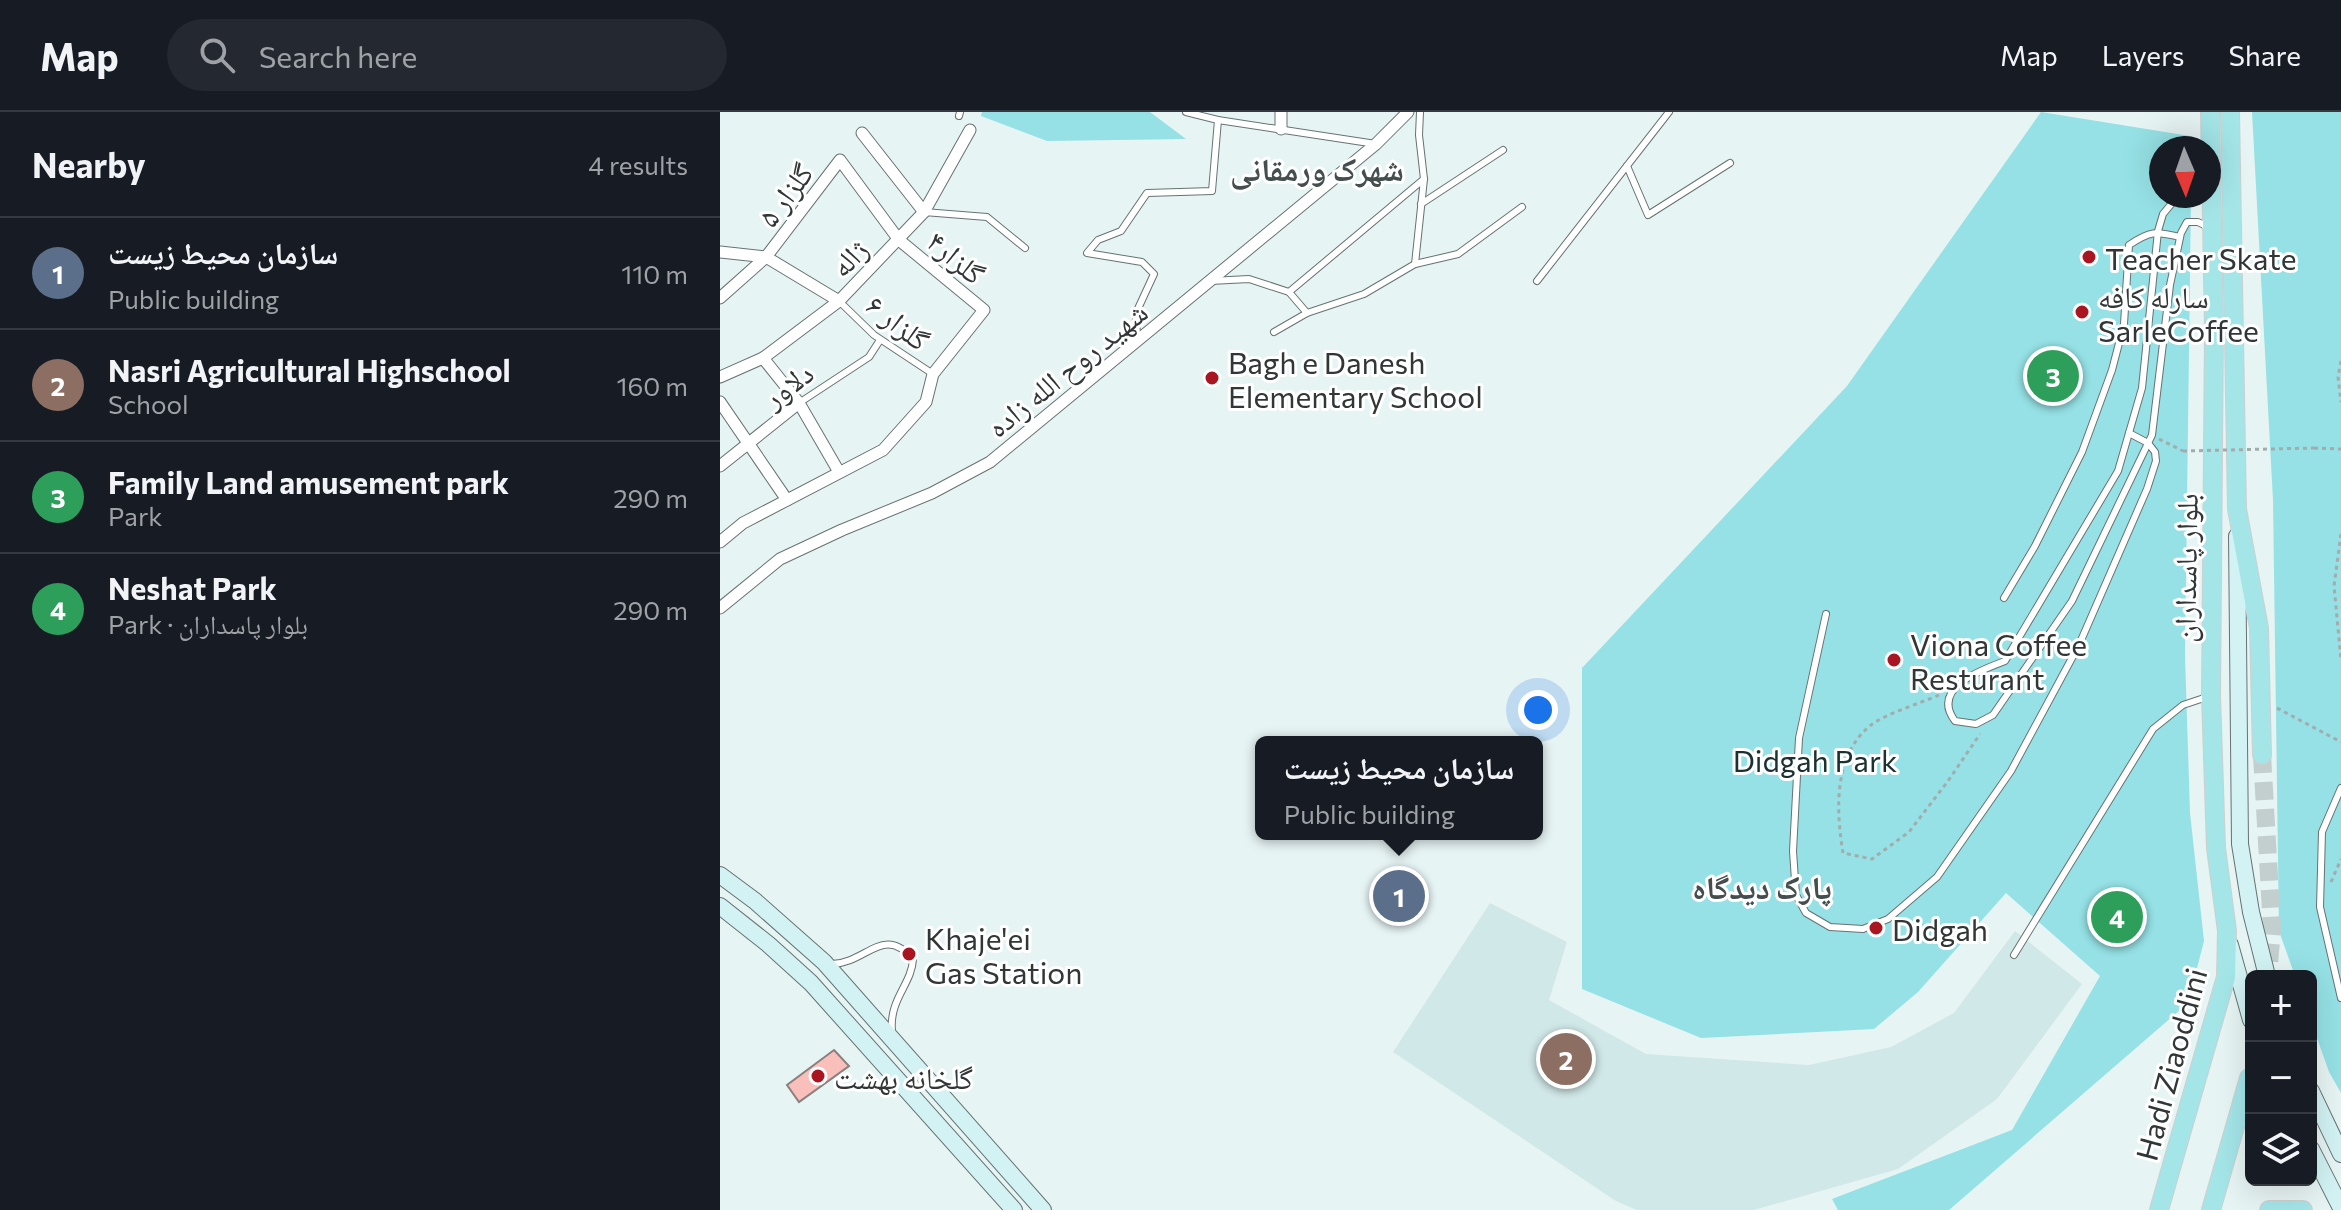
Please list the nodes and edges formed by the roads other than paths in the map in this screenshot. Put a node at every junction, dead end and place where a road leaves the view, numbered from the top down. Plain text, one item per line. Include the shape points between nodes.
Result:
1 (1186, 112) edge
2 (1281, 112) edge
3 (1408, 112) edge
4 (1420, 112) edge
5 (1669, 112) edge
6 (2210, 112) edge
7 (2230, 112) edge
8 (1218, 120) junction
9 (1281, 129) junction
10 (970, 130) dead end
11 (862, 133) dead end
12 (2210, 136) edge
13 (1376, 144) junction
14 (1503, 150) dead end
15 (840, 160) joint
16 (1730, 163) dead end
17 (1627, 166) junction
18 (1424, 179) junction
19 (1421, 204) junction
20 (1522, 207) dead end
21 (2168, 208) edge
22 (2212, 208) edge
23 (924, 212) junction
24 (2213, 230) junction
25 (2158, 231) junction
26 (2180, 237) junction
27 (899, 239) junction
28 (1025, 248) dead end
29 (720, 252) edge
30 (766, 257) junction
31 (1415, 264) junction
32 (1210, 281) junction
33 (1537, 281) dead end
34 (1289, 292) junction
35 (720, 298) edge
36 (839, 301) junction
37 (1307, 313) junction
38 (1274, 332) dead end
39 (880, 340) junction
40 (1137, 341) junction
41 (763, 358) junction
42 (933, 374) junction
43 (720, 377) edge
44 (720, 402) edge
45 (799, 403) junction
46 (2129, 433) junction
47 (749, 443) junction
48 (2148, 443) junction
49 (720, 466) edge
50 (839, 472) junction
51 (787, 500) junction
52 (2237, 509) junction
53 (720, 542) edge
54 (2004, 598) dead end
55 (720, 608) edge
56 (1826, 614) dead end
57 (2211, 696) junction
58 (2262, 755) tunnel mouth
59 (2341, 788) edge
60 (720, 875) edge
61 (720, 906) edge
62 (2227, 931) junction
63 (2014, 955) dead end
64 (824, 962) junction
65 (2266, 970) edge
66 (2245, 998) edge
67 (2341, 998) edge
68 (892, 1039) junction
69 (2245, 1092) edge
70 (2317, 1104) edge
71 (979, 1139) junction
72 (963, 1154) junction
73 (2341, 1154) edge
74 (2317, 1161) edge
75 (2341, 1208) edge
76 (1014, 1210) edge
77 (1043, 1210) edge
78 (2159, 1210) edge
79 (2211, 1210) edge
80 (2269, 1210) edge
81 (2303, 1210) edge

1 - 8 lane
2 - 9 street
3 - 13 street, شهید روح الله زاده
4 - 18 lane
5 - 17 lane
6 - 12 main road, بلوار پاسداران
7 - 52 main road, بلوار پاسداران
8 - 9 lane
8 - 40 lane via 1212,191 1147,193 1121,231 1098,240 1087,253 1142,262 1154,274 1136,313
9 - 13 lane
10 - 23 street, ژاله
11 - 23 street
13 - 32 street, شهید روح الله زاده
14 - 19 lane
15 - 27 street, گلزار۴
15 - 30 street, گلزار ۵
16 - 17 lane via 1648,215
17 - 33 lane
18 - 19 lane
18 - 34 lane
19 - 31 lane
20 - 31 lane via 1458,254
21 - 25 lane
22 - 24 main road, بلوار پاسداران
23 - 27 street, ژاله
23 - 28 lane via 987,217
24 - 26 lane via 2187,222
24 - 57 main road, بلوار پاسداران
25 - 26 lane
25 - 46 lane via 2142,388
25 - 54 lane via 2129,245 2124,324 2112,370 2082,452
26 - 48 lane
27 - 36 street, ژاله
27 - 42 street, گلزار۴ via 984,310
29 - 30 street
30 - 35 street, گلزار ۵
30 - 36 street
31 - 37 lane via 1364,294
32 - 34 lane via 1249,279
32 - 40 street, شهید روح الله زاده
34 - 37 lane
36 - 39 lane, گلزار ۶
36 - 41 street, ژاله
37 - 38 lane
39 - 42 lane, گلزار ۶
39 - 45 lane, دلاور via 869,357
40 - 55 street, شهید روح الله زاده via 990,462 780,559
41 - 43 street, ژاله
41 - 45 street
42 - 50 street via 926,402 883,450
44 - 47 street
45 - 47 street, دلاور
45 - 50 street
46 - 48 lane
46 - 48 lane via 2118,471 2005,661 1977,671 1947,700 1955,721 1976,724 1993,715 2072,601
47 - 49 street, دلاور
47 - 51 street
48 - 56 lane via 2156,461 2147,489 2079,645 2011,771 1937,877 1888,919 1863,929 1830,927 1806,913 1796,895 1799,738
50 - 51 street
51 - 53 street
52 - 58 main road via 2259,628
52 - 65 main road, بلوار پاسداران via 2240,844
57 - 62 main road, بلوار پاسداران via 2216,848
57 - 63 lane via 2183,705 2153,729
59 - 67 lane via 2322,832 2320,907
60 - 64 main road
61 - 72 main road via 811,983
62 - 66 main road, بلوار پاسداران
62 - 78 main road, Hadi Ziaoddini via 2226,977
64 - 68 main road
64 - 68 lane via 849,961 888,943 902,946 913,959 913,969 894,1003
68 - 71 main road
69 - 79 main road
70 - 73 main road
71 - 72 main road
71 - 77 main road
72 - 76 main road
74 - 75 main road
80 - 81 main road

